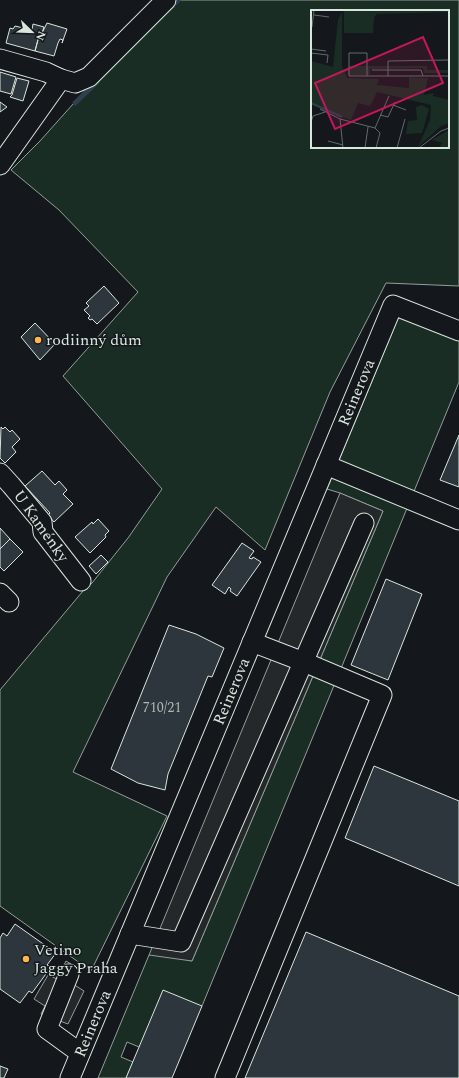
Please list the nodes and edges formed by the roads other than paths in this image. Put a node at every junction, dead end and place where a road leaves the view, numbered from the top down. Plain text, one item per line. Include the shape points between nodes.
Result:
1 (166, 0) edge
2 (0, 58) edge
3 (61, 79) junction
4 (0, 165) edge
5 (459, 331) edge
6 (326, 465) junction
7 (0, 473) edge
8 (459, 520) edge
9 (364, 523) dead end
10 (81, 580) dead end
11 (252, 642) junction
12 (304, 662) junction
13 (130, 934) junction
14 (69, 974) dead end
15 (80, 1053) junction
16 (70, 1078) edge
17 (225, 1078) edge

1 - 3 street via 89,77 75,83
2 - 3 street
3 - 4 street
5 - 6 street, Reinerova via 393,305
6 - 8 street
6 - 11 street, Reinerova
7 - 10 street, U Kaménky via 42,522 43,532
9 - 12 street
11 - 12 street
11 - 13 street, Reinerova
12 - 13 street via 181,942
12 - 17 street via 382,695
13 - 15 street, Reinerova
14 - 15 street via 46,1029
15 - 16 street, Reinerova

